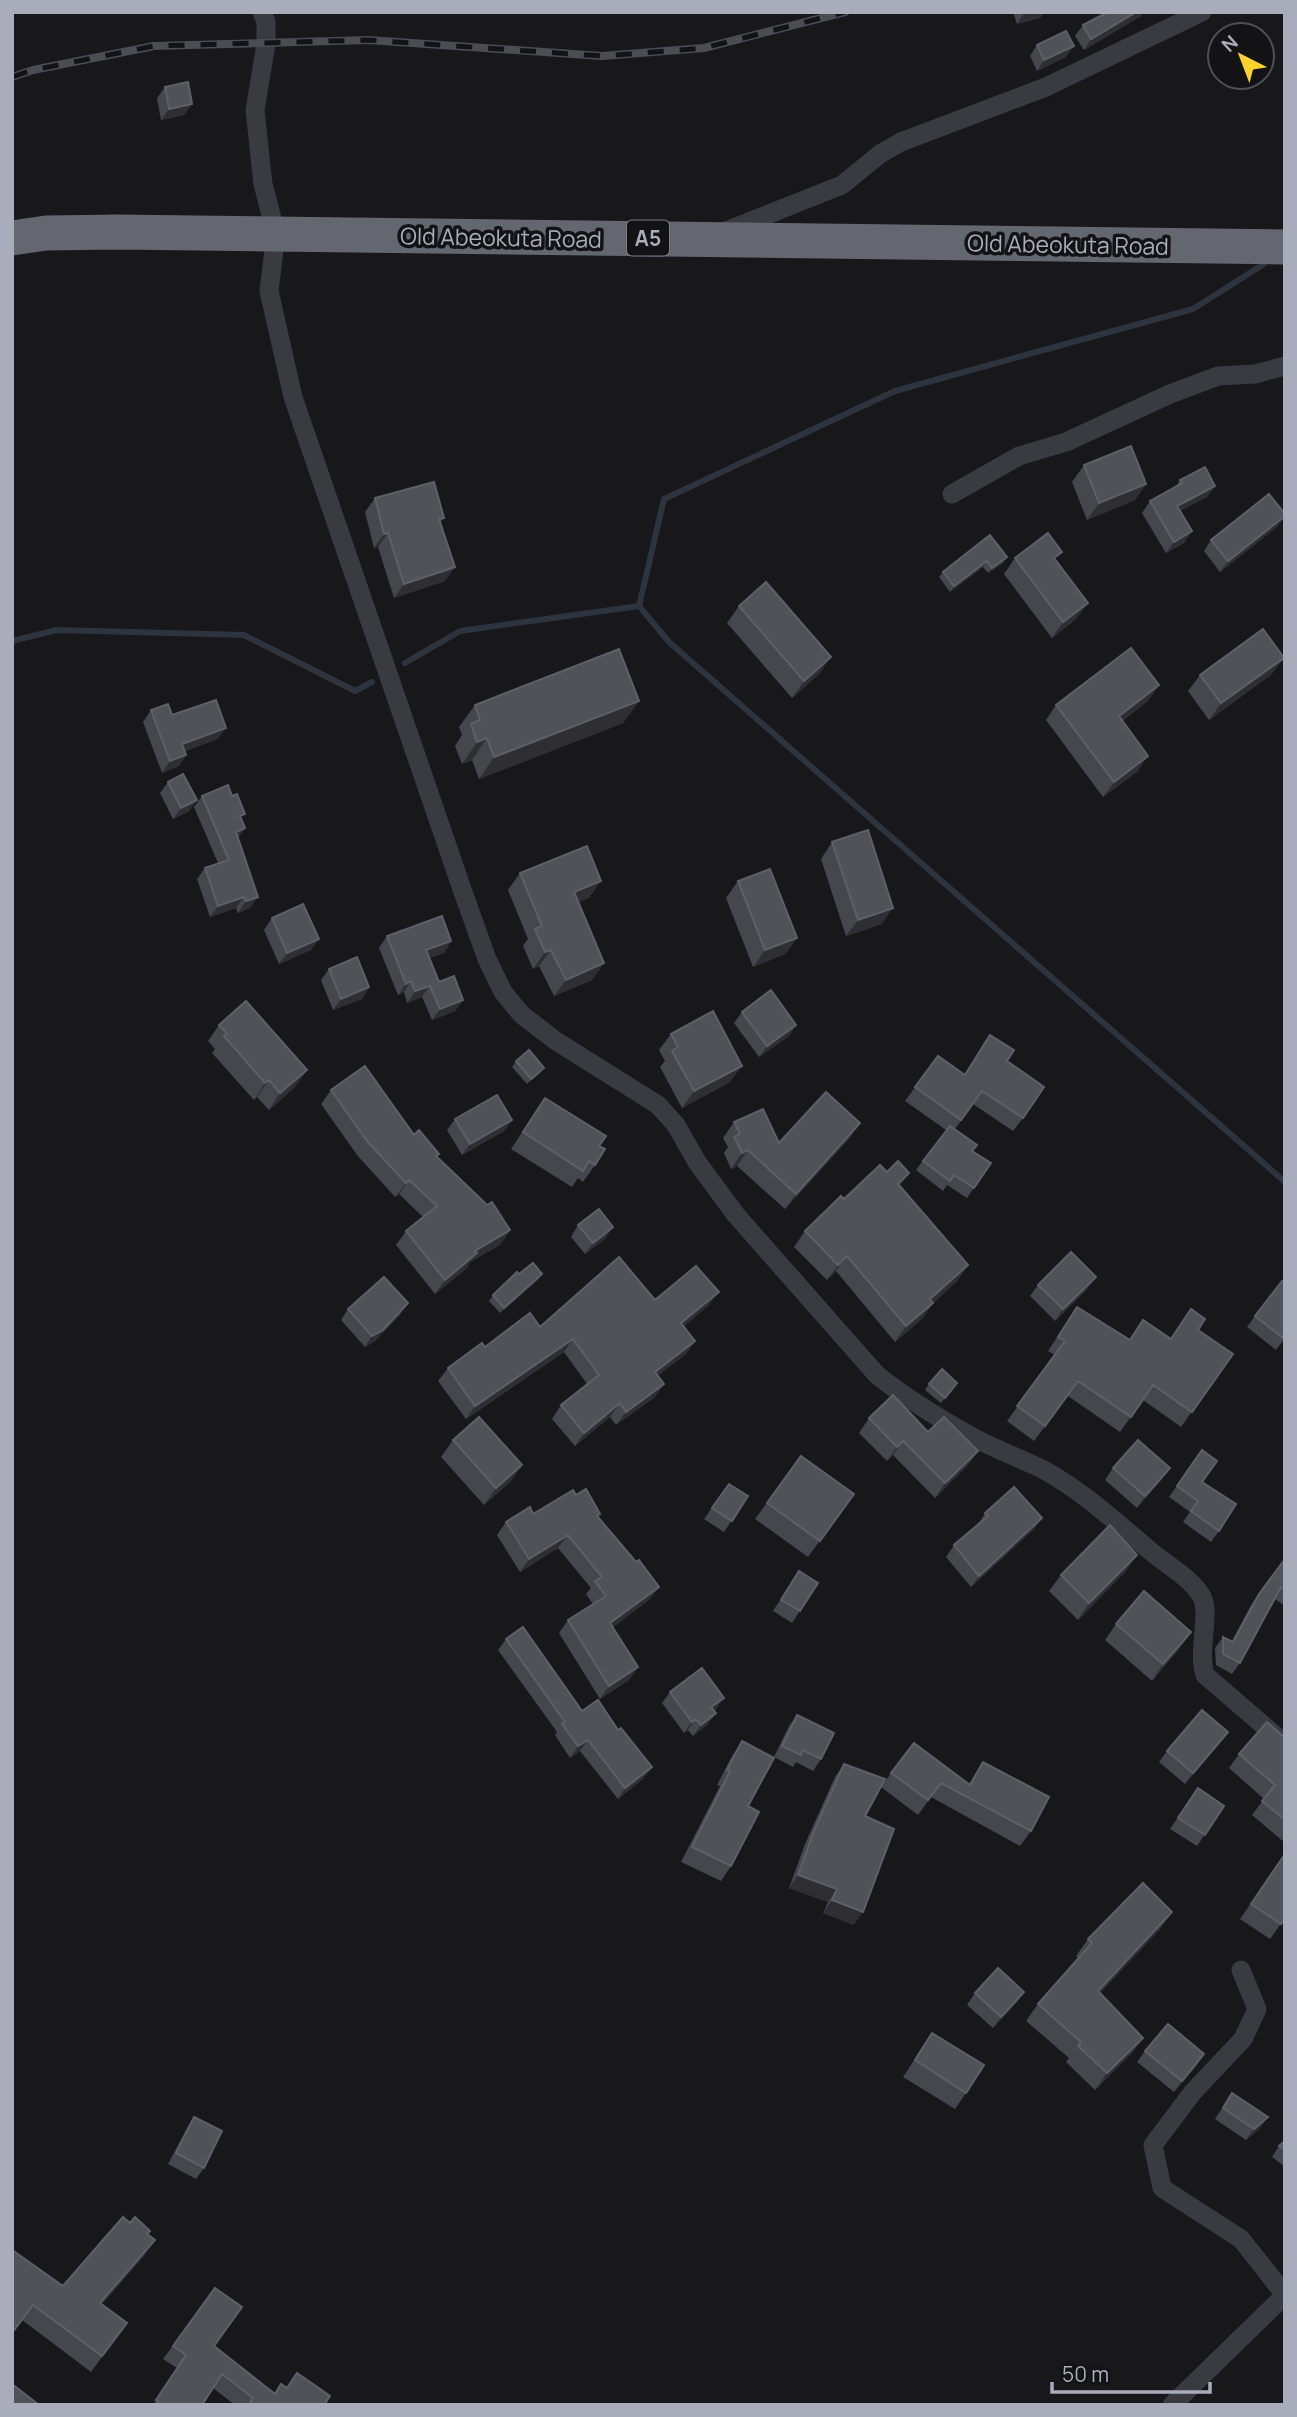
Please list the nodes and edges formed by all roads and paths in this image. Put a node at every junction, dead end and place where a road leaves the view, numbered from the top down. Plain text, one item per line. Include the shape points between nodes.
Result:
1 (262, 12) edge
2 (1202, 12) edge
3 (276, 234) junction
4 (12, 238) edge
5 (705, 239) junction
6 (1285, 247) edge
7 (1285, 366) edge
8 (952, 494) dead end
9 (1285, 1744) edge
10 (1241, 1970) dead end
11 (1285, 2295) edge
12 (1172, 2405) edge

1 - 3 street via 266,44 255,110 263,184
2 - 5 street via 1046,87 901,142 823,194
3 - 4 highway, Old Abeokuta Road / A5 via 46,233
3 - 5 highway, Old Abeokuta Road / A5
3 - 9 street via 269,291 293,397 463,892 503,992 522,1015 556,1041 658,1105 736,1215 877,1375 972,1437 1045,1471 1090,1501 1202,1596 1206,1609 1201,1662 1205,1675
5 - 6 highway, Old Abeokuta Road / A5
7 - 8 street via 1218,376 1170,394 1079,437 1019,456
10 - 11 street via 1257,2009 1243,2039 1193,2092 1153,2145 1162,2188 1241,2239
11 - 12 street

